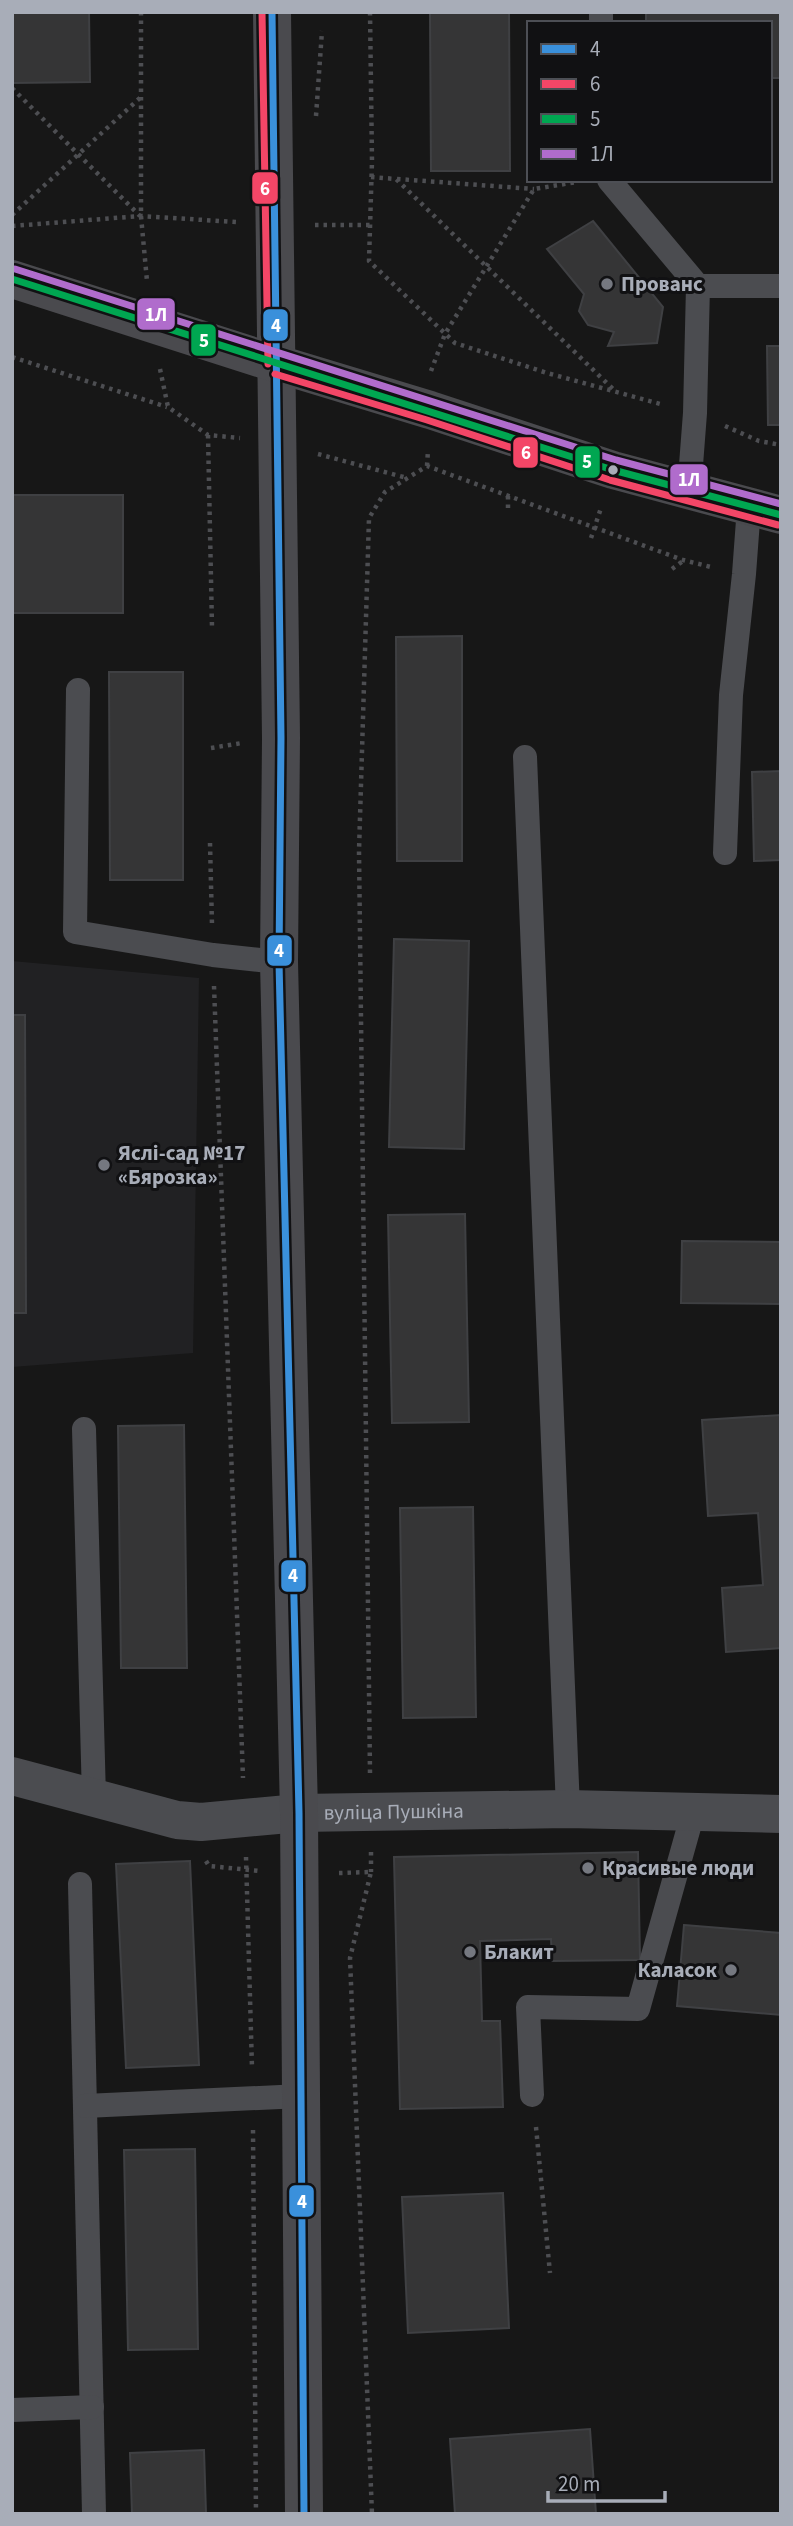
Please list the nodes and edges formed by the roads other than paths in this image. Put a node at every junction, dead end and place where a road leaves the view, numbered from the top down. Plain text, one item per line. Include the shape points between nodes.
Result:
1 (272, 12) edge
2 (611, 182) edge
3 (12, 279) edge
4 (698, 286) junction
5 (781, 286) edge
6 (278, 364) junction
7 (689, 491) junction
8 (765, 511) edge
9 (78, 690) dead end
10 (525, 757) dead end
11 (725, 853) dead end
12 (279, 962) junction
13 (84, 1429) dead end
14 (12, 1776) edge
15 (94, 1798) junction
16 (568, 1809) junction
17 (299, 1813) junction
18 (693, 1813) junction
19 (781, 1814) edge
20 (80, 1884) dead end
21 (532, 2095) road end
22 (301, 2096) junction
23 (85, 2106) junction
24 (92, 2407) junction
25 (12, 2410) edge
26 (94, 2514) edge
27 (304, 2514) edge

1 - 6 street
2 - 4 lane
3 - 6 street
4 - 5 lane
4 - 7 lane
6 - 7 street
6 - 12 street
7 - 8 street
8 - 11 lane via 744,574 731,695
9 - 12 lane via 75,932
10 - 16 lane
12 - 17 street
13 - 15 lane
14 - 15 street, вуліца Пушкіна
15 - 17 street, вуліца Пушкіна via 201,1822
16 - 17 street, вуліца Пушкіна
16 - 18 street, вуліца Пушкіна
17 - 22 street
18 - 19 street, вуліца Пушкіна
18 - 21 lane via 639,2009 528,2007
20 - 23 lane
22 - 23 lane
22 - 27 street
23 - 24 lane
24 - 25 lane
24 - 26 lane

